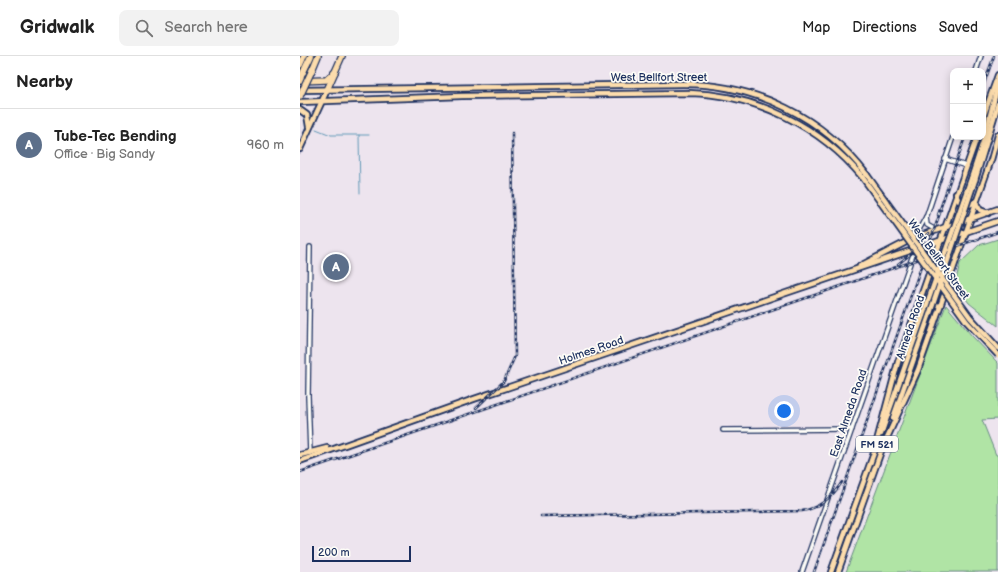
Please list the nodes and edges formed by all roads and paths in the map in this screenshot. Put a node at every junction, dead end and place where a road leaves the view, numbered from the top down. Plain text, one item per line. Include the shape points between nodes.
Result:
1 (304, 56) edge
2 (311, 56) edge
3 (318, 56) edge
4 (342, 56) edge
5 (981, 56) edge
6 (302, 67) edge
7 (977, 68) edge
8 (336, 72) junction
9 (998, 75) edge
10 (300, 80) edge
11 (998, 85) edge
12 (571, 86) junction
13 (403, 89) junction
14 (300, 90) edge
15 (327, 90) junction
16 (570, 94) junction
17 (300, 96) edge
18 (757, 96) junction
19 (403, 98) junction
20 (300, 102) edge
21 (322, 102) junction
22 (754, 103) junction
23 (998, 104) edge
24 (986, 109) edge
25 (300, 110) edge
26 (307, 132) junction
27 (998, 135) edge
28 (952, 140) edge
29 (976, 140) edge
30 (300, 149) edge
31 (945, 159) junction
32 (966, 166) junction
33 (865, 177) junction
34 (973, 180) junction
35 (956, 193) junction
36 (976, 201) junction
37 (998, 209) edge
38 (988, 213) junction
39 (926, 215) junction
40 (970, 219) junction
41 (998, 221) edge
42 (944, 228) junction
43 (936, 230) junction
44 (966, 232) junction
45 (914, 238) junction
46 (940, 241) junction
47 (924, 246) junction
48 (310, 248) dead end
49 (916, 248) junction
50 (903, 254) junction
51 (935, 255) junction
52 (911, 260) junction
53 (846, 273) junction
54 (919, 301) junction
55 (939, 308) junction
56 (926, 316) junction
57 (998, 348) edge
58 (998, 355) edge
59 (852, 429) junction
60 (723, 430) dead end
61 (885, 442) junction
62 (342, 445) junction
63 (310, 452) junction
64 (874, 452) junction
65 (300, 455) edge
66 (300, 461) edge
67 (802, 572) edge
68 (830, 572) edge
69 (838, 572) edge

1 - 6 highway
2 - 6 highway
3 - 17 highway, bridge
4 - 8 highway
5 - 7 street
6 - 10 highway
8 - 10 highway via 326,80
8 - 15 highway
9 - 24 main road
11 - 34 main road, Almeda Road / FM 521
12 - 13 main road, West Bellfort Street
12 - 16 main road
12 - 18 main road, West Bellfort Street via 693,84 729,88
13 - 15 main road, West Bellfort Street
13 - 19 main road
14 - 15 main road, West Bellfort Street
15 - 21 main road
16 - 19 main road, West Bellfort Street
16 - 22 main road, West Bellfort Street via 698,93 728,96
18 - 22 main road
18 - 33 main road, West Bellfort Street via 785,107 814,123 838,143
19 - 21 main road, West Bellfort Street
20 - 21 main road, West Bellfort Street
21 - 26 main road
22 - 33 main road, West Bellfort Street via 790,118 816,134
23 - 34 main road, Almeda Road / FM 521
25 - 26 main road via 308,118
26 - 30 main road
27 - 36 main road
28 - 31 street
29 - 32 main road
31 - 32 street
31 - 39 street
32 - 35 main road
33 - 57 main road, West Bellfort Street, bridge via 970,317
33 - 58 main road, West Bellfort Street, bridge via 967,322
34 - 56 main road, Almeda Road / FM 521, bridge
35 - 36 main road via 959,202 964,205 971,205
35 - 42 main road
36 - 38 main road via 980,210
36 - 40 main road
37 - 38 main road, Holmes Road
38 - 40 main road, Holmes Road
39 - 43 street via 927,225
39 - 45 street via 919,233
40 - 42 main road, Holmes Road
40 - 44 main road
41 - 44 main road, Holmes Road
42 - 43 main road, Holmes Road
42 - 46 main road
43 - 45 main road, Holmes Road
44 - 46 main road, Holmes Road
44 - 55 main road
45 - 53 main road, Holmes Road
46 - 47 main road, Holmes Road
46 - 51 main road
47 - 49 main road, Holmes Road
47 - 51 main road via 934,251
48 - 63 street
49 - 50 main road, Holmes Road
49 - 52 street, East Almeda Road
50 - 52 street
50 - 53 main road, Holmes Road
51 - 54 main road
52 - 59 street, East Almeda Road
53 - 62 main road, Holmes Road
54 - 55 main road
54 - 64 main road via 894,374
55 - 61 main road via 915,376
56 - 61 main road, Almeda Road / FM 521
56 - 64 main road, Almeda Road / FM 521
59 - 60 street
59 - 67 street, East Almeda Road
61 - 69 main road, Almeda Road / FM 521
62 - 63 main road, Holmes Road
62 - 66 main road, Holmes Road
63 - 65 main road, Holmes Road
64 - 68 main road, Almeda Road / FM 521

